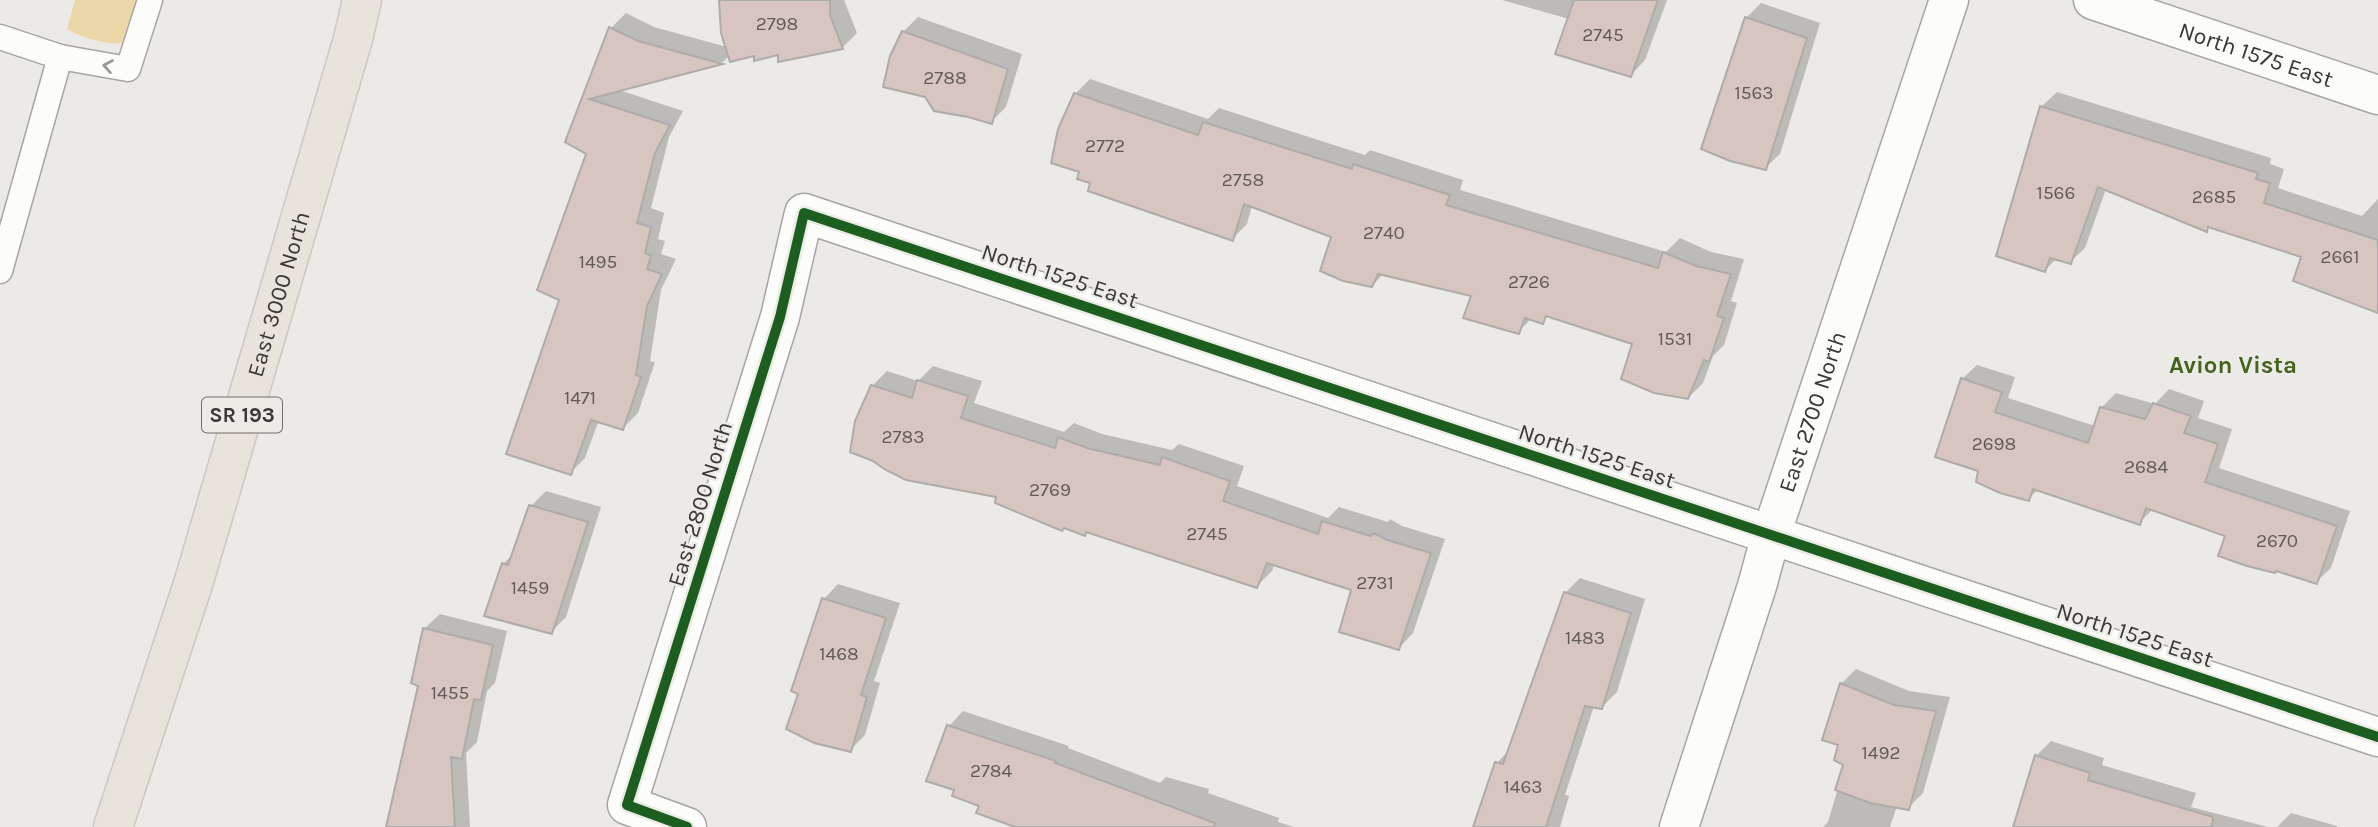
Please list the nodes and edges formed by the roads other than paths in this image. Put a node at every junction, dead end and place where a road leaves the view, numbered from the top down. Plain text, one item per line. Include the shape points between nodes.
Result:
1 (150, 0) edge
2 (362, 0) edge
3 (1949, 0) edge
4 (2093, 0) edge
5 (0, 37) edge
6 (60, 57) junction
7 (2378, 95) edge
8 (804, 213) joint
9 (0, 271) edge
10 (1771, 535) junction
11 (2378, 737) edge
12 (113, 827) edge
13 (687, 827) edge
14 (1679, 827) edge

1 -> 6 lane via 128,69
2 - 12 main road, East 3000 North / SR 193 via 194,581
3 - 10 street, East 2700 North
4 - 7 street, North 1575 East
5 - 6 lane
6 - 9 lane
8 - 10 street, North 1525 East
8 - 13 street, East 2800 North via 780,317 627,805
10 - 11 street, North 1525 East
10 - 14 street, East 2700 North

